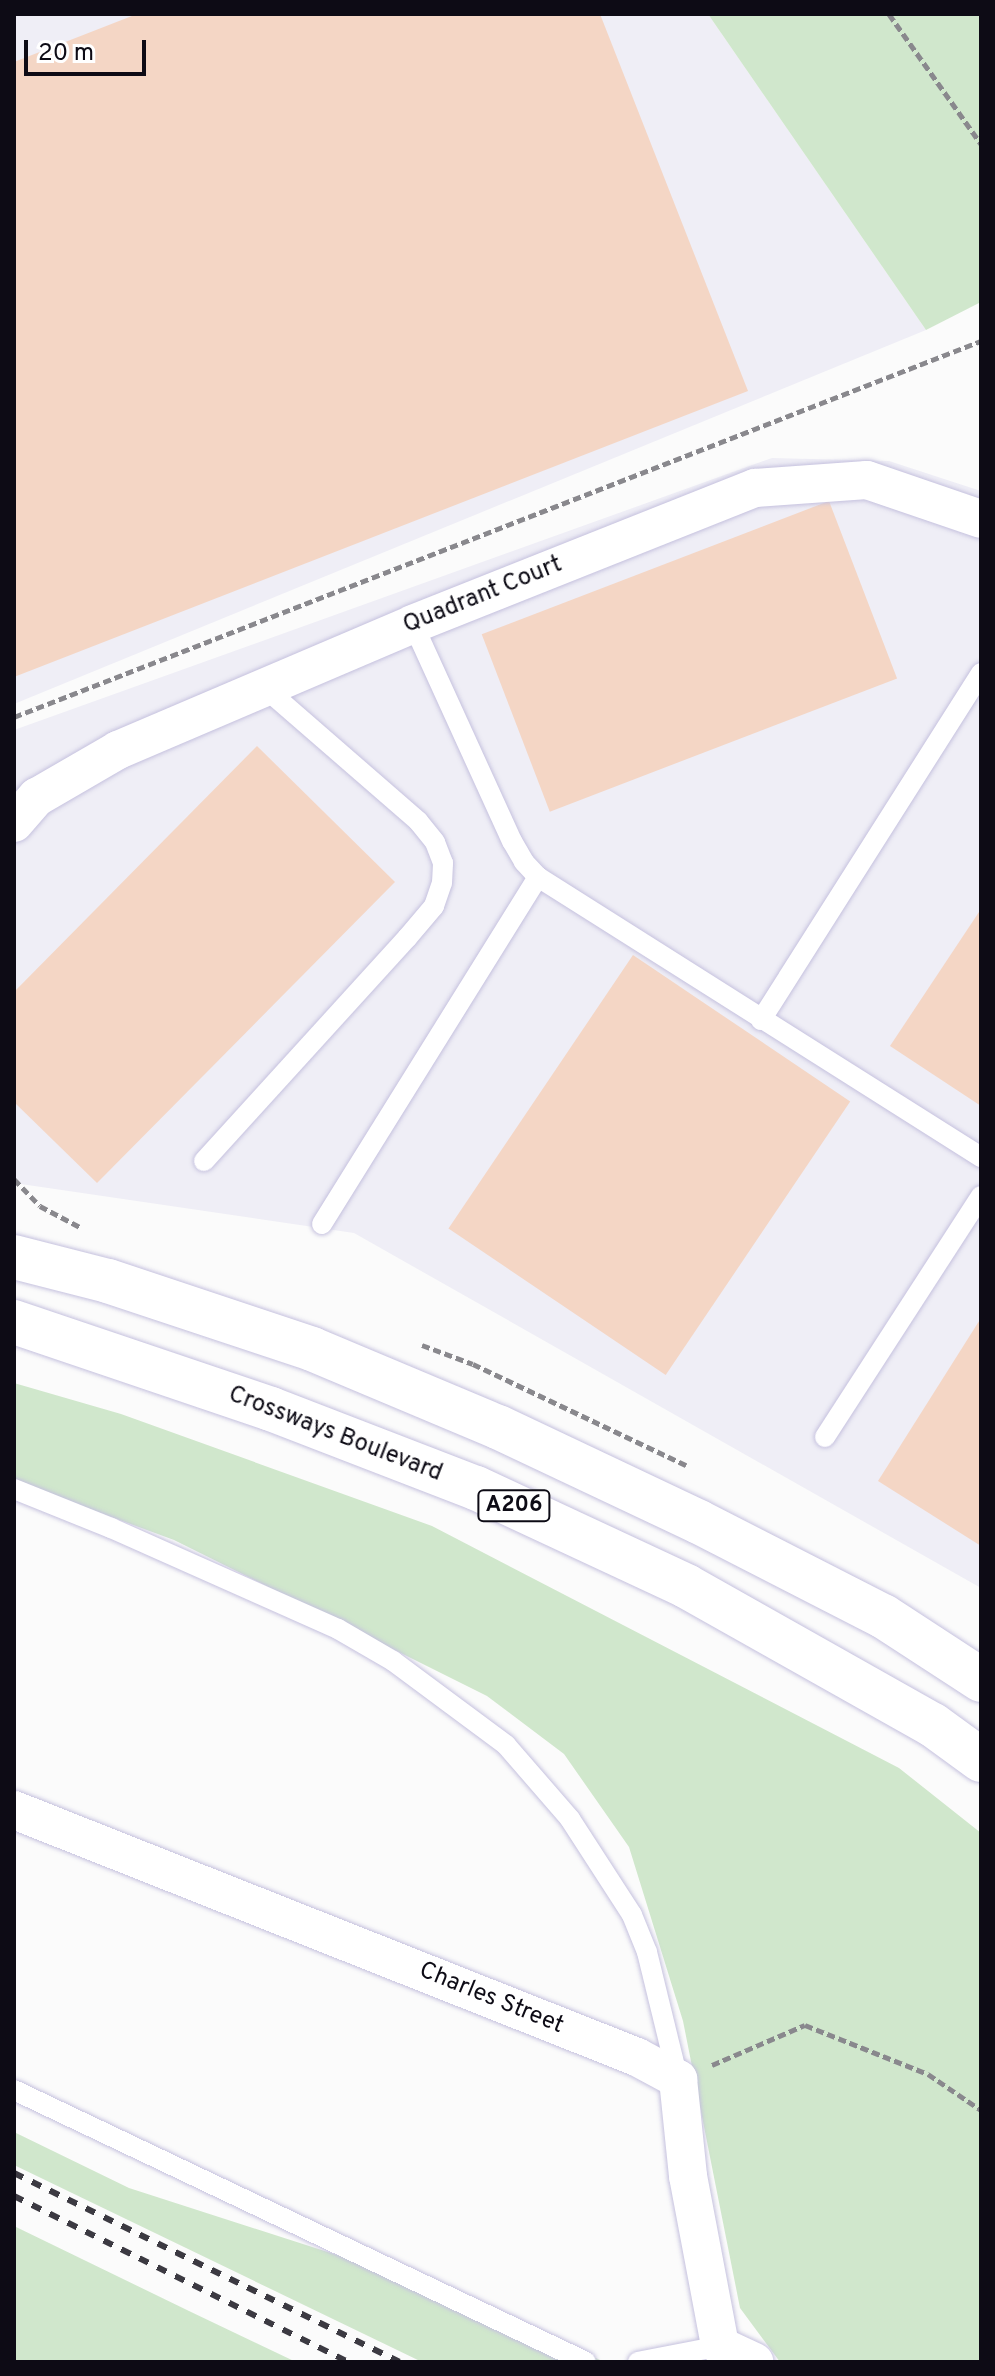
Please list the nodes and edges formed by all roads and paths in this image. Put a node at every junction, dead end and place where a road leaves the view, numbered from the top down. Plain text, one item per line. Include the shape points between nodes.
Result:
1 (889, 14) edge
2 (981, 144) edge
3 (981, 341) edge
4 (981, 519) edge
5 (413, 624) junction
6 (981, 673) edge
7 (264, 687) junction
8 (14, 717) edge
9 (14, 823) edge
10 (538, 877) junction
11 (761, 1020) junction
12 (981, 1157) edge
13 (204, 1161) dead end
14 (14, 1179) edge
15 (981, 1196) edge
16 (322, 1224) dead end
17 (93, 1230) dead end
18 (14, 1232) edge
19 (29, 1260) edge
20 (14, 1322) edge
21 (825, 1437) dead end
22 (14, 1489) edge
23 (981, 1680) edge
24 (981, 1760) edge
25 (14, 1810) edge
26 (678, 2079) junction
27 (14, 2090) edge
28 (981, 2110) edge
29 (720, 2346) junction
30 (586, 2362) edge
31 (638, 2362) edge
32 (755, 2362) edge

1 - 2 path
3 - 8 path
4 - 5 street, Quadrant Court via 867,480 755,488
5 - 7 street, Quadrant Court
5 - 10 lane via 512,841
6 - 11 lane
7 - 9 street, Quadrant Court via 118,750 37,797
7 - 13 lane via 418,821 435,842 443,863 442,883 434,906 407,938
10 - 11 lane
10 - 16 lane
11 - 12 lane
14 - 17 path via 40,1206
15 - 21 lane
18 - 19 street
19 - 23 main road, A206 via 312,1349 498,1427 883,1616
20 - 24 main road, Crossways Boulevard / A206 via 271,1409 476,1488 686,1586 933,1725
22 - 26 lane via 338,1629 393,1661 506,1745 570,1819 632,1915 647,1952
25 - 26 street, Charles Street via 637,2057
26 - 28 path via 805,2025 928,2074
26 - 29 street via 688,2176
27 - 30 lane
29 - 31 lane
29 - 32 street

